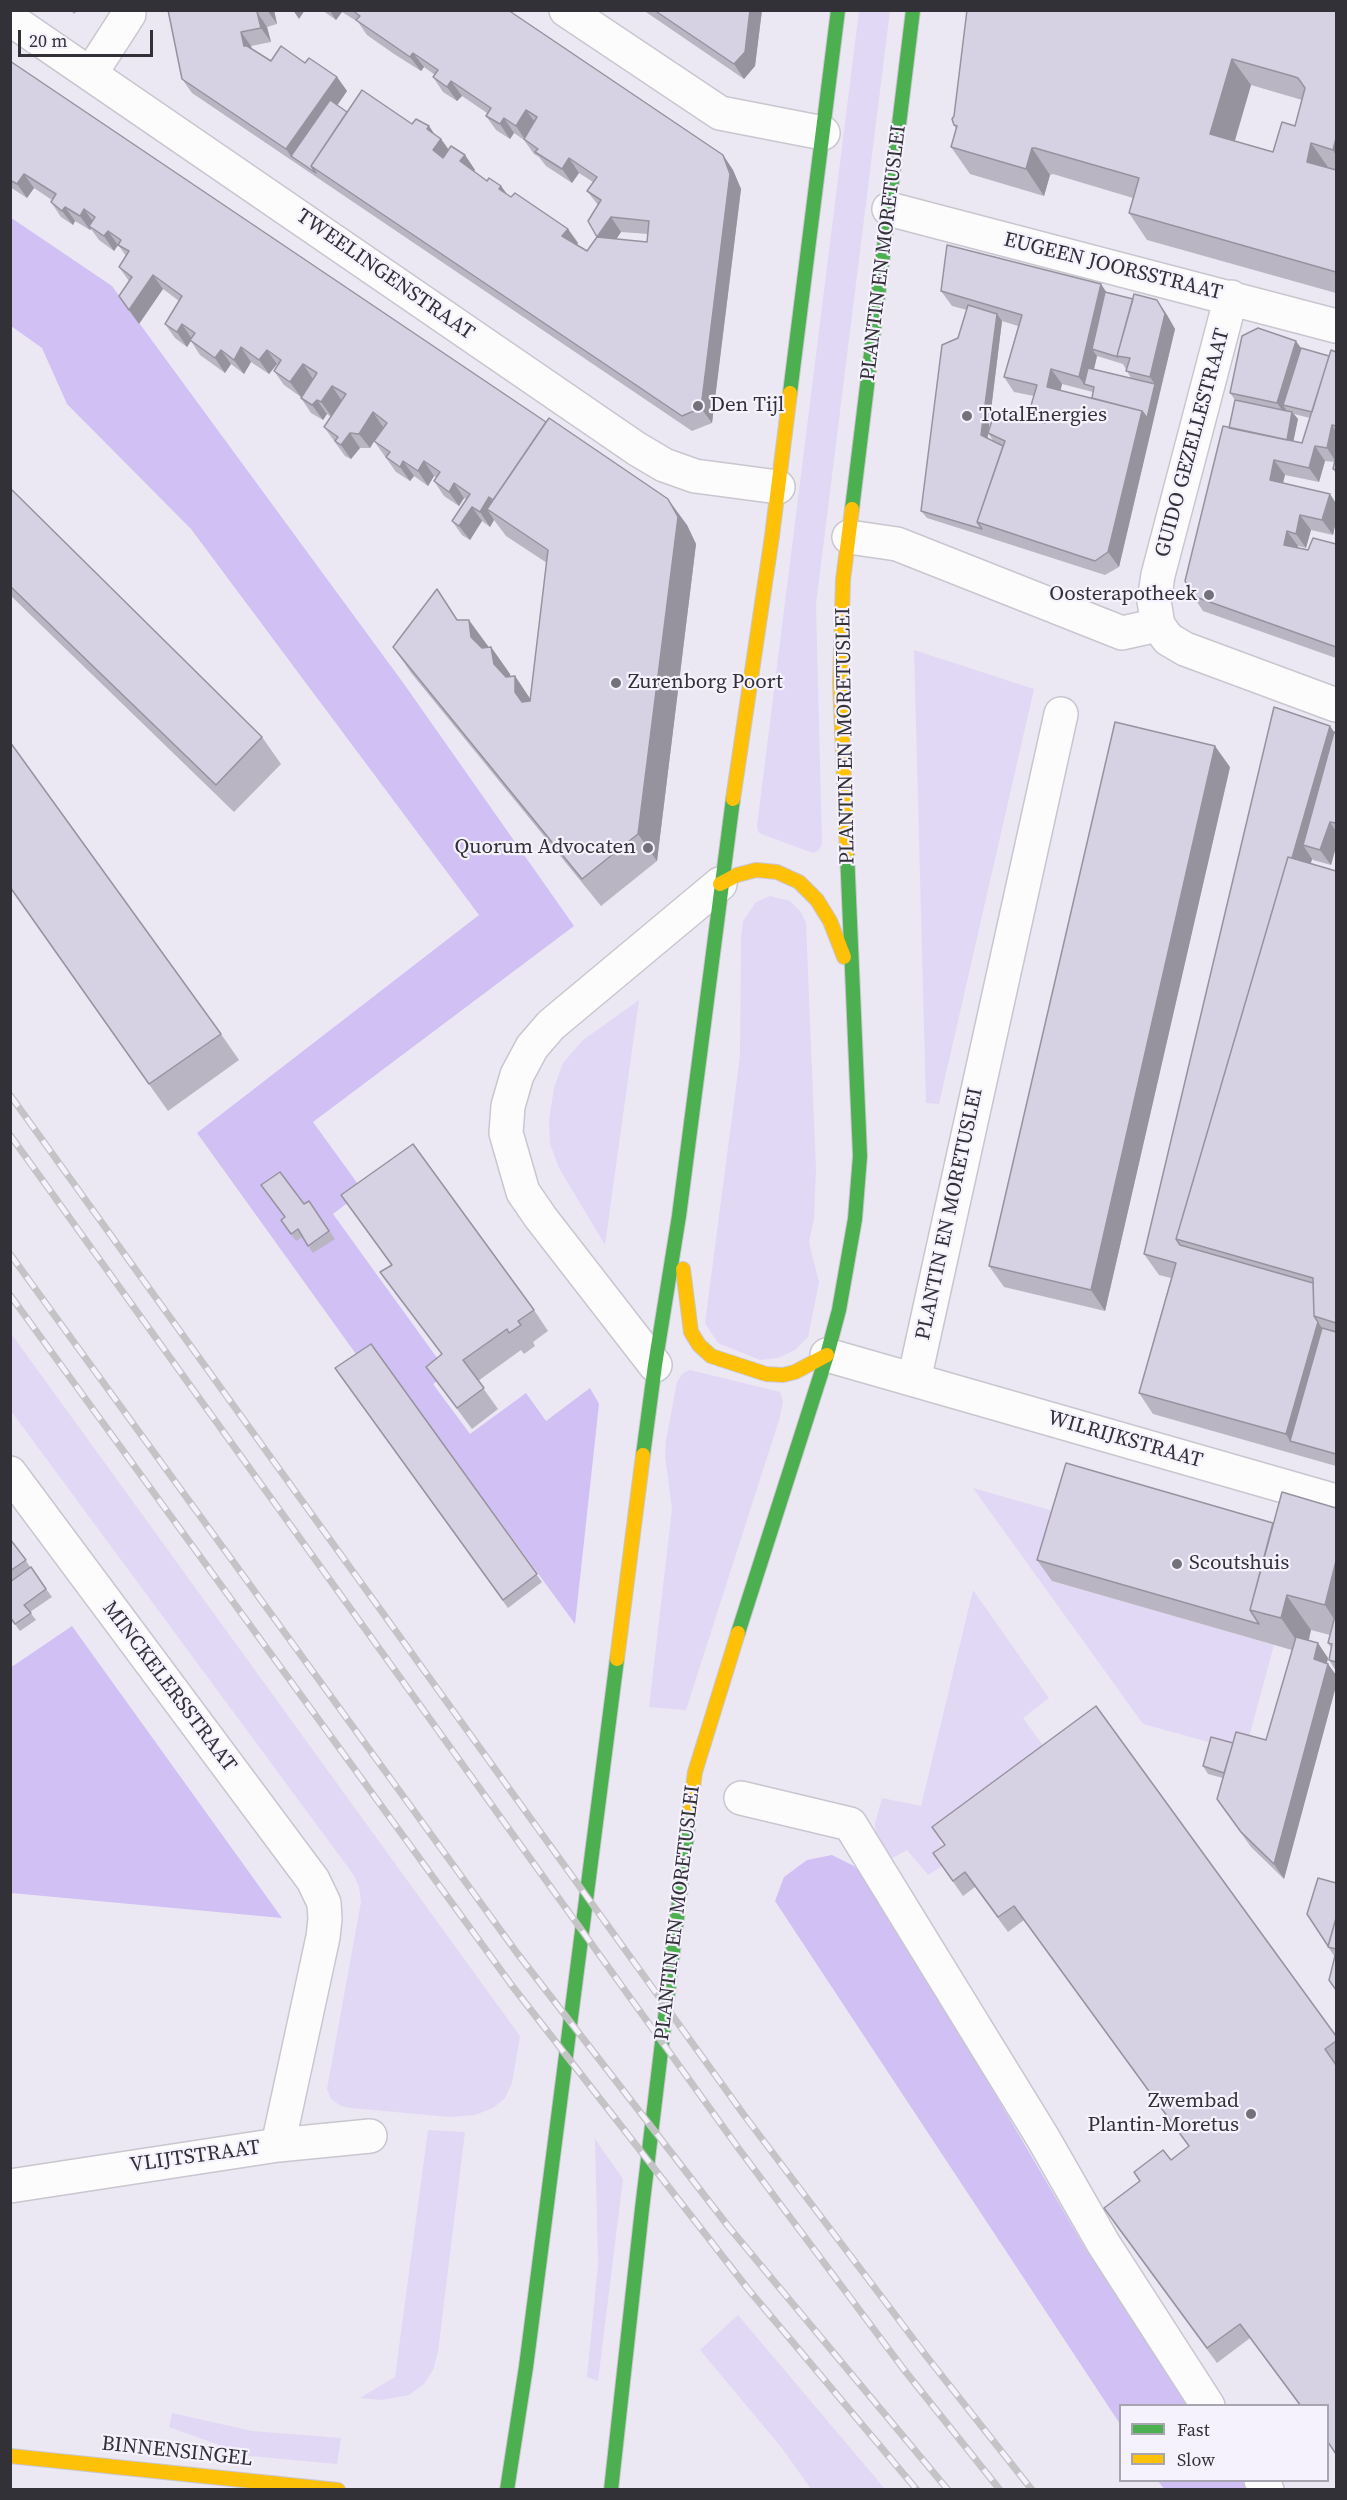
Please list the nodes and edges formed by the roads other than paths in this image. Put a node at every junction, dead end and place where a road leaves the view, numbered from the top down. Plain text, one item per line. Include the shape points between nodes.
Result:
1 (129, 10) edge
2 (566, 10) edge
3 (838, 10) edge
4 (913, 10) edge
5 (10, 19) edge
6 (91, 73) junction
7 (823, 134) junction
8 (889, 209) junction
9 (1232, 297) junction
10 (1336, 326) edge
11 (778, 487) junction
12 (849, 537) junction
13 (1158, 625) junction
14 (1336, 705) edge
15 (1061, 714) dead end
16 (720, 884) junction
17 (855, 987) junction
18 (679, 1216) junction
19 (827, 1355) junction
20 (656, 1365) junction
21 (914, 1380) junction
22 (10, 1473) edge
23 (1336, 1500) edge
24 (741, 1798) dead end
25 (324, 1903) joint
26 (370, 2136) dead end
27 (278, 2145) junction
28 (10, 2186) edge
29 (1207, 2404) edge
30 (10, 2456) edge
31 (338, 2490) edge
32 (507, 2490) edge
33 (611, 2490) edge

1 - 6 street
2 - 7 street via 720,113
3 - 7 main road
4 - 8 main road, PLANTIN EN MORETUSLEI
5 - 6 street, TWEELINGENSTRAAT
6 - 11 street, TWEELINGENSTRAAT via 637,449 664,465 695,476
7 - 11 main road
8 - 9 street, EUGEEN JOORSSTRAAT
8 - 12 main road, PLANTIN EN MORETUSLEI
9 - 10 street, EUGEEN JOORSSTRAAT
9 - 13 street, GUIDO GEZELLESTRAAT via 1158,575 1154,601
11 - 16 main road
12 - 13 street via 897,544 1122,633
12 - 17 main road, PLANTIN EN MORETUSLEI via 843,580 840,682
13 - 14 street via 1168,639 1185,649
15 - 21 street, PLANTIN EN MORETUSLEI
16 - 17 main road via 756,870 777,872 799,882 818,900 830,921
16 - 18 main road
16 - 20 street via 551,1024 532,1047 517,1075 508,1106 506,1133 523,1192
17 - 19 main road, PLANTIN EN MORETUSLEI via 860,1156 855,1219
18 - 19 main road via 687,1314 699,1345 711,1356 766,1374 795,1372
18 - 20 main road
19 - 21 street
19 - 33 main road, PLANTIN EN MORETUSLEI via 695,1772
20 - 32 main road
21 - 23 street, WILRIJKSTRAAT
22 - 25 street, MINCKELERSSTRAAT via 313,1880
24 - 29 street via 850,1824 1103,2243
25 - 27 street, VLIJTSTRAAT via 323,1937
26 - 27 street
27 - 28 street, VLIJTSTRAAT
30 - 31 main road, BINNENSINGEL

